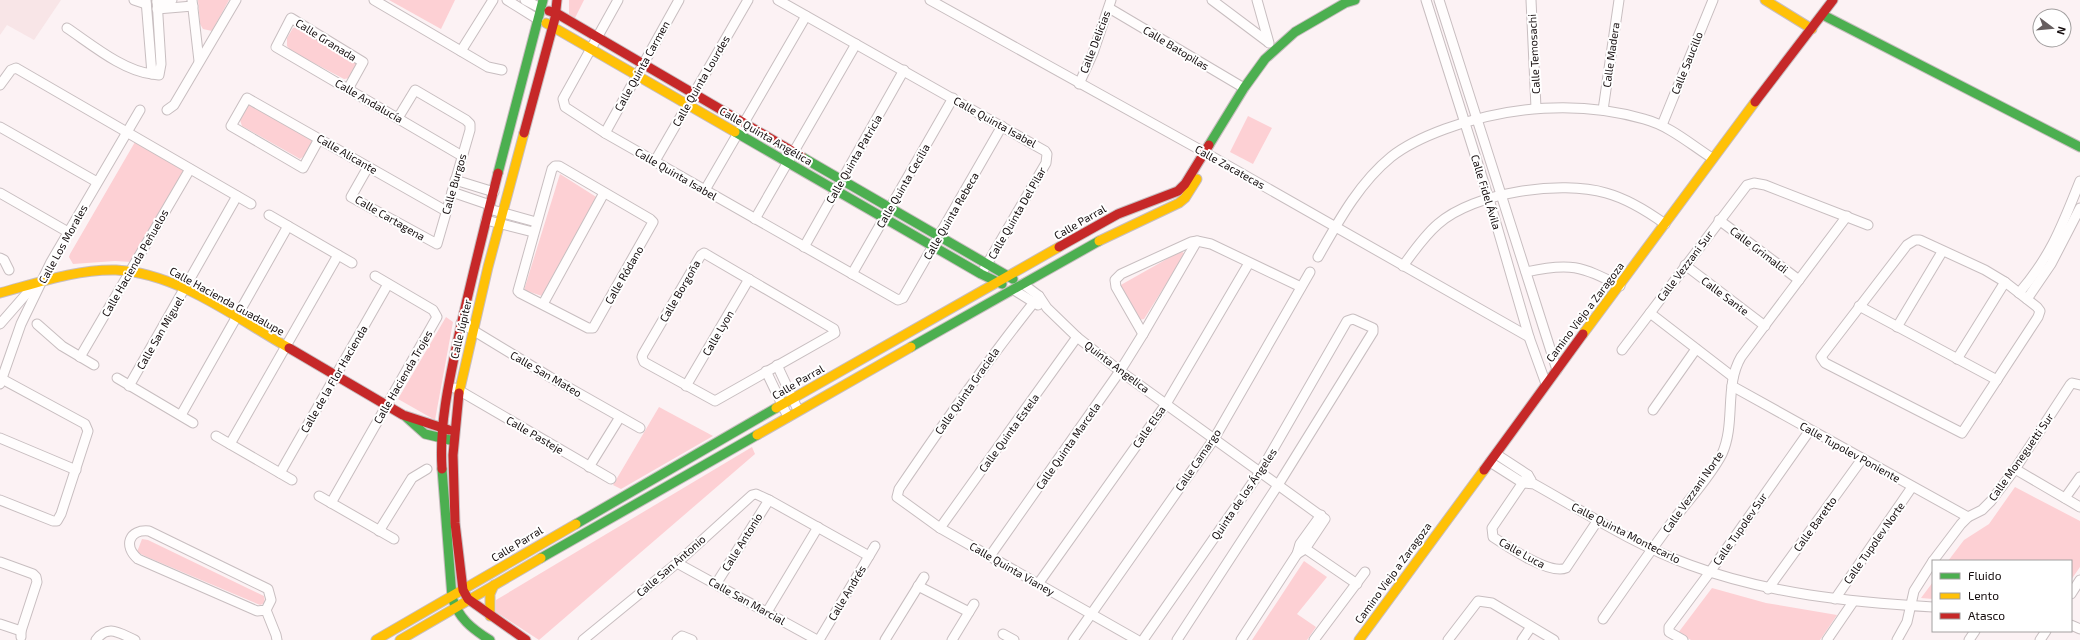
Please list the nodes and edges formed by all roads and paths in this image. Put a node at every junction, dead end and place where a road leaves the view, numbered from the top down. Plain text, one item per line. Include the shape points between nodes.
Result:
1 (134, 0) edge
2 (172, 0) edge
3 (236, 0) edge
4 (374, 0) edge
5 (493, 0) edge
6 (507, 0) edge
7 (525, 0) edge
8 (557, 0) edge
9 (618, 0) edge
10 (679, 0) edge
11 (748, 0) edge
12 (778, 0) edge
13 (930, 0) edge
14 (1212, 0) edge
15 (1257, 0) edge
16 (1355, 0) edge
17 (1426, 0) edge
18 (1439, 0) edge
19 (1531, 0) edge
20 (1619, 0) edge
21 (1713, 0) edge
22 (1765, 0) edge
23 (1833, 0) edge
24 (146, 2) edge
25 (1344, 2) edge
26 (192, 3) edge
27 (157, 4) edge
28 (1110, 4) edge
29 (543, 5) edge
30 (556, 12) junction
31 (806, 16) junction
32 (1823, 16) junction
33 (539, 20) junction
34 (553, 26) junction
35 (67, 28) dead end
36 (1812, 29) junction
37 (159, 30) junction
38 (149, 31) junction
39 (597, 38) junction
40 (1268, 42) junction
41 (856, 44) junction
42 (276, 47) joint
43 (591, 49) junction
44 (1274, 50) junction
45 (461, 51) junction
46 (199, 61) junction
47 (643, 65) junction
48 (502, 70) dead end
49 (904, 70) junction
50 (152, 74) junction
51 (637, 75) junction
52 (1079, 84) junction
53 (0, 85) edge
54 (1244, 88) junction
55 (348, 89) junction
56 (694, 94) junction
57 (953, 98) junction
58 (688, 105) junction
59 (1536, 108) junction
60 (140, 110) dead end
61 (167, 110) dead end
62 (1603, 110) junction
63 (398, 118) junction
64 (1478, 119) junction
65 (1464, 122) junction
66 (743, 124) junction
67 (1662, 125) junction
68 (1002, 126) junction
69 (0, 127) edge
70 (126, 132) junction
71 (605, 133) junction
72 (738, 134) junction
73 (319, 139) junction
74 (2080, 147) edge
75 (1045, 151) joint
76 (793, 152) junction
77 (1206, 154) junction
78 (462, 156) junction
79 (1712, 158) junction
80 (655, 161) junction
81 (787, 162) junction
82 (368, 167) junction
83 (190, 169) junction
84 (455, 180) junction
85 (841, 181) junction
86 (97, 182) junction
87 (2080, 182) edge
88 (705, 190) junction
89 (836, 190) junction
90 (452, 192) junction
91 (494, 192) junction
92 (0, 193) edge
93 (604, 193) junction
94 (237, 196) junction
95 (1500, 196) junction
96 (1489, 199) junction
97 (251, 204) dead end
98 (490, 207) junction
99 (2080, 208) edge
100 (890, 209) junction
101 (446, 211) junction
102 (504, 213) junction
103 (269, 215) dead end
104 (1847, 216) junction
105 (884, 218) junction
106 (755, 219) junction
107 (486, 220) junction
108 (1720, 220) junction
109 (536, 222) junction
110 (501, 223) junction
111 (1665, 224) junction
112 (1868, 225) dead end
113 (288, 226) junction
114 (1335, 226) junction
115 (68, 232) junction
116 (533, 232) junction
117 (938, 237) junction
118 (1197, 241) junction
119 (437, 244) joint
120 (933, 246) junction
121 (804, 247) junction
122 (1942, 252) junction
123 (338, 255) junction
124 (1318, 257) dead end
125 (0, 258) edge
126 (352, 263) dead end
127 (1249, 263) junction
128 (986, 265) junction
129 (1685, 265) junction
130 (1403, 266) junction
131 (9, 270) dead end
132 (130, 271) junction
133 (1310, 272) dead end
134 (1526, 272) junction
135 (852, 274) junction
136 (981, 274) junction
137 (375, 276) dead end
138 (1007, 276) junction
139 (749, 279) junction
140 (1799, 280) junction
141 (998, 281) junction
142 (2005, 282) junction
143 (38, 283) junction
144 (388, 284) junction
145 (1023, 284) junction
146 (1620, 286) junction
147 (185, 288) junction
148 (1300, 288) junction
149 (1014, 290) junction
150 (0, 293) edge
151 (2019, 293) junction
152 (1039, 296) junction
153 (895, 299) joint
154 (2027, 299) junction
155 (1033, 303) junction
156 (543, 304) junction
157 (1859, 306) junction
158 (1046, 308) junction
159 (1650, 313) junction
160 (236, 318) junction
161 (461, 323) junction
162 (0, 324) edge
163 (38, 324) dead end
164 (1765, 326) junction
165 (1897, 327) junction
166 (472, 330) junction
167 (1144, 334) junction
168 (1077, 337) junction
169 (1529, 337) junction
170 (286, 347) junction
171 (1696, 349) junction
172 (1622, 350) dead end
173 (80, 357) junction
174 (1957, 359) junction
175 (94, 365) dead end
176 (776, 365) junction
177 (1557, 370) junction
178 (766, 371) junction
179 (1120, 371) junction
180 (336, 376) junction
181 (1733, 377) junction
182 (117, 378) dead end
183 (1996, 380) junction
184 (1, 382) edge
185 (449, 383) junction
186 (1546, 384) junction
187 (2076, 384) edge
188 (129, 386) junction
189 (686, 386) junction
190 (1732, 386) junction
191 (459, 390) junction
192 (792, 399) junction
193 (1166, 404) junction
194 (386, 405) junction
195 (782, 405) junction
196 (798, 410) junction
197 (1653, 410) dead end
198 (181, 415) junction
199 (403, 415) junction
200 (788, 416) junction
201 (620, 417) junction
202 (193, 423) dead end
203 (640, 428) dead end
204 (443, 429) junction
205 (1810, 430) junction
206 (454, 431) junction
207 (216, 436) dead end
208 (0, 438) edge
209 (1214, 439) junction
210 (442, 440) junction
211 (454, 441) junction
212 (230, 444) junction
213 (1496, 454) junction
214 (1862, 459) junction
215 (1490, 462) junction
216 (589, 467) junction
217 (427, 469) dead end
218 (2015, 469) junction
219 (76, 470) junction
220 (1260, 472) junction
221 (280, 473) junction
222 (2080, 477) edge
223 (611, 478) dead end
224 (1525, 479) junction
225 (292, 480) dead end
226 (1278, 485) junction
227 (1912, 487) junction
228 (898, 489) joint
229 (319, 496) dead end
230 (2065, 498) junction
231 (0, 500) edge
232 (769, 500) junction
233 (331, 503) junction
234 (2080, 506) edge
235 (1968, 517) junction
236 (1598, 520) junction
237 (818, 527) junction
238 (940, 528) junction
239 (379, 531) junction
240 (394, 540) dead end
241 (875, 546) dead end
242 (1303, 547) junction
243 (1652, 548) junction
244 (869, 556) junction
245 (990, 556) junction
246 (1934, 560) edge
247 (0, 562) edge
248 (1932, 562) edge
249 (677, 563) junction
250 (1365, 572) dead end
251 (1710, 572) junction
252 (924, 576) dead end
253 (2080, 580) edge
254 (716, 584) junction
255 (1038, 584) junction
256 (1357, 584) junction
257 (494, 585) junction
258 (918, 586) junction
259 (1768, 588) junction
260 (462, 590) junction
261 (2072, 592) edge
262 (452, 597) junction
263 (468, 599) junction
264 (1835, 599) junction
265 (1853, 602) junction
266 (1911, 606) junction
267 (1932, 607) edge
268 (454, 608) junction
269 (266, 610) junction
270 (767, 612) junction
271 (1090, 614) junction
272 (490, 616) junction
273 (1603, 619) dead end
274 (0, 624) edge
275 (1531, 627) junction
276 (1003, 634) dead end
277 (279, 638) edge
278 (689, 638) edge
279 (1552, 639) edge
280 (96, 640) edge
281 (135, 640) edge
282 (376, 640) edge
283 (400, 640) edge
284 (490, 640) edge
285 (526, 640) edge
286 (583, 640) edge
287 (677, 640) edge
288 (818, 640) edge
289 (886, 640) edge
290 (952, 640) edge
291 (1014, 640) edge
292 (1073, 640) edge
293 (1137, 640) edge
294 (1142, 640) edge
295 (1177, 640) edge
296 (1241, 640) edge
297 (1314, 640) edge
298 (1359, 640) edge
299 (1448, 640) edge
300 (1522, 640) edge
301 (1683, 640) edge
302 (1827, 640) edge
303 (1897, 640) edge

1 - 24 street
2 - 27 street
3 - 46 street
4 - 45 street
5 - 45 street
6 - 33 street, Calle Quinta Angélica
7 - 29 street, Calle Quinta Angélica
8 - 30 street, Calle Júpiter
9 - 39 street, Calle Quinta Isabel
10 - 47 street, Calle Quinta Carmen
11 - 56 street, Calle Quinta Lourdes
12 - 31 street, Calle Quinta Isabel
13 - 52 street, Calle Zacatecas
14 - 40 street
15 - 40 street
16 - 25 street, Calle Parral
17 - 65 street, Calle Fidel Ávila
18 - 64 street, Calle Fidel Ávila
19 - 59 street, Calle Temosachi
20 - 62 street, Calle Madera
21 - 67 street, Calle Saucillo
22 - 36 street
23 - 32 street, Camino Viejo a Zaragoza
24 - 38 street
25 - 44 street, Calle Parral via 1295,32
26 - 27 street
26 - 46 street
27 - 37 street
28 - 52 street, Calle Delicias
28 - 54 street, Calle Batopilas
29 - 30 street, Calle Quinta Angélica
29 - 33 street, Calle Júpiter
30 - 34 street, Calle Júpiter
30 - 39 street, Calle Quinta Angélica
31 - 41 street, Calle Quinta Isabel
31 - 66 street
32 - 36 street, Camino Viejo a Zaragoza
32 - 74 street
33 - 34 street, Calle Quinta Angélica
33 - 91 street, Calle Júpiter
34 - 43 street, Calle Quinta Angélica
34 - 102 street, Calle Júpiter
35 - 50 street via 112,58
36 - 79 street, Camino Viejo a Zaragoza
37 - 38 street
37 - 50 street via 161,70 159,75
38 - 50 street
39 - 43 street, Calle Quinta Isabel
39 - 47 street, Calle Quinta Angélica
40 - 44 street
41 - 49 street, Calle Quinta Isabel
41 - 76 street
42 - 55 street, Calle Andalucía
42 - 55 street, Calle Granada via 292,18 363,62
43 - 51 street, Calle Quinta Angélica
43 - 71 street, Calle Quinta Isabel via 563,103 567,109
44 - 54 street, Calle Parral
45 - 48 street via 488,67
46 - 61 street via 174,105
47 - 51 street, Calle Quinta Carmen
47 - 56 street, Calle Quinta Angélica
49 - 57 street, Calle Quinta Isabel
49 - 85 street, Calle Quinta Patricia
51 - 58 street, Calle Quinta Angélica
51 - 71 street, Calle Quinta Carmen
52 - 77 street, Calle Zacatecas
53 - 70 street via 10,70 16,68
54 - 77 street, Calle Parral
55 - 63 street, Calle Andalucía
56 - 58 street, Calle Quinta Lourdes
56 - 66 street, Calle Quinta Angélica
57 - 68 street, Calle Quinta Isabel
57 - 100 street, Calle Quinta Cecilia
58 - 72 street, Calle Quinta Angélica
58 - 80 street, Calle Quinta Lourdes
59 - 62 street
59 - 64 street
60 - 70 street, Calle Los Morales
62 - 67 street
63 - 78 street, Calle Andalucía
63 - 78 street, Calle Burgos via 414,90 466,120 470,124
64 - 65 street
64 - 95 street, Calle Fidel Ávila
65 - 96 street, Calle Fidel Ávila
65 - 114 street via 1433,134 1392,156 1364,185
66 - 72 street
66 - 76 street, Calle Quinta Angélica
67 - 79 street
68 - 75 street, Calle Quinta Isabel
68 - 117 street, Calle Quinta Rebeca
69 - 86 street
70 - 83 street
70 - 86 street, Calle Los Morales
71 - 80 street, Calle Quinta Isabel
72 - 81 street, Calle Quinta Angélica
72 - 88 street
73 - 73 street, Calle Alicante via 303,168 231,126 247,98
73 - 82 street, Calle Alicante
75 - 128 street, Calle Quinta Del Pilar via 1046,163
76 - 81 street
76 - 85 street, Calle Quinta Angélica
77 - 114 street, Calle Zacatecas
77 - 138 street, Calle Parral via 1178,191 1118,214
77 - 145 street, Calle Parral via 1183,201 1103,238
78 - 84 street, Calle Burgos
79 - 111 street, Camino Viejo a Zaragoza
80 - 88 street, Calle Quinta Isabel
81 - 89 street, Calle Quinta Angélica
81 - 106 street
82 - 101 street, Calle Alicante
82 - 119 street, Calle Cartagena via 351,197
83 - 94 street
83 - 132 street, Calle Hacienda Peñuelos
84 - 90 street, Calle Burgos
84 - 91 street
85 - 89 street, Calle Quinta Patricia
85 - 100 street, Calle Quinta Angélica
86 - 115 street, Calle Los Morales
87 - 151 street via 2053,246 2042,265
88 - 106 street, Calle Quinta Isabel
89 - 105 street, Calle Quinta Angélica
89 - 121 street, Calle Quinta Patricia
90 - 98 street
90 - 101 street, Calle Burgos
91 - 98 street, Calle Júpiter
92 - 115 street
93 - 109 street, Calle Ródano via 555,166
93 - 156 street
93 - 156 street, Calle Ródano via 650,218 653,222 652,227 593,328 588,328
94 - 97 street
94 - 147 street, Calle San Miguel
95 - 96 street
95 - 111 street via 1537,189 1585,188 1623,198
95 - 134 street, Calle Fidel Ávila
96 - 130 street via 1439,223 1421,241
96 - 169 street, Calle Fidel Ávila
98 - 102 street
98 - 107 street, Calle Júpiter
99 - 154 street via 2055,258
100 - 105 street, Calle Quinta Cecilia
100 - 117 street, Calle Quinta Angélica
101 - 119 street, Calle Burgos
102 - 109 street
102 - 110 street, Calle Júpiter
103 - 113 street
104 - 108 street, Calle Vezzani Sur via 1764,185 1749,184
104 - 112 street
104 - 140 street, Calle Vezzani Norte
105 - 120 street, Calle Quinta Angélica
105 - 135 street, Calle Quinta Cecilia
106 - 121 street, Calle Quinta Isabel
107 - 110 street
107 - 161 street, Calle Júpiter
108 - 129 street, Calle Vezzani Sur
108 - 140 street, Calle Grimaldi
109 - 116 street, Calle Ródano
110 - 116 street
110 - 166 street, Calle Júpiter
111 - 146 street, Camino Viejo a Zaragoza
113 - 123 street
113 - 160 street
114 - 124 street
114 - 130 street, Calle Zacatecas
115 - 143 street, Calle Los Morales
116 - 156 street, Calle Ródano via 518,291
117 - 120 street, Calle Quinta Rebeca
117 - 128 street, Calle Quinta Angélica
118 - 127 street via 1211,244
118 - 167 street, Calle Quinta Marcela
118 - 167 street via 1117,276 1116,287
120 - 136 street, Calle Quinta Angélica
120 - 153 street, Calle Quinta Rebeca via 903,298
121 - 135 street, Calle Quinta Isabel
122 - 142 street via 1985,270
122 - 157 street via 1920,240 1911,241
122 - 165 street
123 - 126 street
123 - 170 street
125 - 131 street
127 - 148 street
127 - 193 street, Calle Elsa
128 - 136 street, Calle Quinta Del Pilar
128 - 138 street, Calle Quinta Angélica
129 - 159 street, Calle Vezzani Sur
129 - 164 street, Calle Sante
130 - 169 street, Calle Zacatecas
132 - 143 street, Calle Hacienda Guadalupe via 99,270
132 - 147 street, Calle Hacienda Guadalupe via 155,275
132 - 173 street, Calle Hacienda Peñuelos
133 - 148 street, Calle Camargo
134 - 146 street via 1565,265 1583,269
134 - 177 street, Calle Fidel Ávila
135 - 153 street, Calle Quinta Isabel
136 - 141 street, Calle Quinta Angélica
137 - 144 street, Calle Hacienda Trojes
138 - 141 street, Calle Parral
138 - 145 street, Calle Quinta Angélica
139 - 176 street, Calle Borgoña via 835,330 834,335
139 - 189 street, Calle Lyon
139 - 189 street, Calle Borgoña via 706,253 701,255 642,357 644,362
140 - 164 street, Calle Vezzani Norte
141 - 149 street, Calle Quinta Angélica
141 - 192 street, Calle Parral
142 - 151 street
142 - 174 street
143 - 150 street, Calle Hacienda Guadalupe
143 - 162 street
143 - 184 street, Calle Los Morales
144 - 180 street, Calle de la Flor Hacienda
144 - 194 street, Calle Hacienda Trojes via 433,310 436,318
145 - 149 street, Calle Parral
145 - 152 street, Quinta Angelica
146 - 177 street, Camino Viejo a Zaragoza
147 - 160 street, Calle Hacienda Guadalupe
147 - 188 street, Calle San Miguel
148 - 209 street, Calle Camargo
149 - 155 street, Quinta Angelica
149 - 196 street, Calle Parral
151 - 154 street
152 - 155 street, Calle Quinta Graciela
152 - 158 street, Quinta Angelica
154 - 183 street via 2038,309 2039,314
155 - 158 street, Quinta Angelica
155 - 228 street, Calle Quinta Graciela via 997,347
157 - 165 street
157 - 183 street via 1822,354 1822,361 1825,363 1961,434
158 - 168 street, Quinta Angelica
159 - 171 street
159 - 172 street, Calle Vezzani Sur
160 - 170 street, Calle Hacienda Guadalupe
160 - 198 street
161 - 166 street, Calle San Mateo
161 - 185 street, Calle Júpiter
163 - 173 street via 62,346
164 - 181 street, Calle Vezzani Norte via 1741,357
165 - 174 street
166 - 191 street, Calle Júpiter
166 - 201 street, Calle San Mateo
167 - 179 street, Calle Quinta Marcela
168 - 179 street, Quinta Angelica
168 - 238 street, Calle Quinta Estela
169 - 186 street, Calle Fidel Ávila
170 - 180 street, Calle Hacienda Guadalupe
170 - 212 street
171 - 181 street
171 - 197 street
173 - 175 street
174 - 183 street
176 - 178 street, Calle Borgoña
176 - 192 street
177 - 186 street, Camino Viejo a Zaragoza
178 - 189 street, Calle Borgoña via 715,401
178 - 195 street
179 - 193 street, Quinta Angelica
179 - 245 street, Calle Quinta Marcela
180 - 194 street, Calle Hacienda Guadalupe
180 - 221 street, Calle de la Flor Hacienda
181 - 190 street, Calle Vezzani Norte
182 - 188 street
184 - 219 street via 85,424 88,436
185 - 191 street, Calle Pasteje
185 - 204 street, Calle Júpiter
186 - 213 street, Camino Viejo a Zaragoza
187 - 218 street, Calle Moneguetti Sur
188 - 198 street
190 - 205 street, Calle Tupolev Poniente
190 - 243 street, Calle Vezzani Norte via 1728,435 1721,455
191 - 206 street, Calle Júpiter
191 - 216 street, Calle Pasteje
192 - 195 street, Calle Parral
192 - 196 street
193 - 209 street, Quinta Angelica
193 - 255 street, Calle Elsa
194 - 199 street, Calle Hacienda Guadalupe
194 - 233 street, Calle Hacienda Trojes
195 - 200 street
195 - 260 street, Calle Parral
196 - 200 street, Calle Parral
198 - 202 street
199 - 204 street, Calle Hacienda Guadalupe
199 - 210 street, Calle Hacienda Guadalupe via 417,429
200 - 257 street, Calle Parral
201 - 203 street, Calle San Mateo
201 - 216 street
204 - 206 street, Calle Hacienda Guadalupe
204 - 210 street, Calle Júpiter
205 - 214 street, Calle Tupolev Poniente
205 - 251 street, Calle Tupolev Sur
206 - 211 street, Calle Júpiter
207 - 212 street
208 - 219 street
209 - 220 street, Quinta Angelica
209 - 271 street, Calle Camargo
210 - 211 street, Calle Hacienda Guadalupe
210 - 262 street, Calle Júpiter
211 - 260 street, Calle Júpiter via 455,523
212 - 221 street
213 - 215 street, Camino Viejo a Zaragoza
213 - 224 street, Calle Quinta Montecarlo
214 - 227 street, Calle Tupolev Poniente
214 - 259 street, Calle Baretto
215 - 224 street, Calle Quinta Montecarlo
215 - 298 street, Camino Viejo a Zaragoza
216 - 223 street, Calle Pasteje
217 - 239 street via 412,478
218 - 230 street
218 - 235 street, Calle Moneguetti Sur via 1982,510
219 - 231 street via 57,520 53,521
220 - 226 street, Quinta Angelica
220 - 226 street, Quinta de los Ángeles via 1347,320 1353,319 1373,328 1373,332
220 - 294 street, Quinta de los Ángeles
221 - 225 street
222 - 230 street
224 - 236 street, Calle Quinta Montecarlo
224 - 236 street, Calle Luca via 1492,528 1493,537 1505,545 1551,569 1560,571 1566,568
226 - 242 street, Quinta Angelica via 1323,518
226 - 295 street, Quinta de los Ángeles
227 - 235 street, Calle Tupolev Poniente
227 - 264 street, Calle Tupolev Norte
228 - 238 street, Calle Quinta Vianey via 900,501
229 - 233 street
230 - 234 street
232 - 237 street
232 - 249 street, Calle San Antonio via 752,495
232 - 254 street, Calle Antonio
233 - 239 street
235 - 246 street, Calle Moneguetti Sur
236 - 243 street, Calle Quinta Montecarlo
237 - 244 street
237 - 270 street
238 - 245 street, Calle Quinta Vianey
239 - 240 street
241 - 244 street, Calle Andrés
242 - 256 street
242 - 296 street
243 - 251 street, Calle Quinta Montecarlo
243 - 273 street, Calle Vezzani Norte
244 - 288 street, Calle Andrés
245 - 255 street, Calle Quinta Vianey
247 - 274 street via 33,574 37,582 21,634
248 - 266 street, Calle Moneguetti Sur via 1916,585
249 - 254 street, Calle San Marcial
249 - 286 street, Calle San Antonio
250 - 256 street
251 - 259 street, Calle Quinta Montecarlo
251 - 301 street, Calle Tupolev Sur via 1669,627 1669,632
252 - 258 street
253 - 261 street
254 - 270 street, Calle San Marcial
255 - 271 street, Calle Quinta Vianey
256 - 297 street
257 - 263 street, Calle Parral
257 - 272 street via 490,594
258 - 289 street
258 - 290 street via 972,608
259 - 264 street, Calle Quinta Montecarlo
260 - 262 street, Calle Parral
260 - 263 street, Calle Júpiter
262 - 268 street, Calle Júpiter
262 - 282 street, Calle Parral
263 - 268 street, Calle Parral
263 - 272 street, Calle Júpiter
264 - 265 street, Calle Quinta Montecarlo
265 - 266 street, Calle Quinta Montecarlo
265 - 302 street
266 - 267 street, Calle Quinta Montecarlo
266 - 303 street, Calle Moneguetti Sur via 1907,622
268 - 283 street, Calle Parral
268 - 284 street, Calle Júpiter via 468,625
269 - 269 street via 257,612 138,559 131,553 129,545 133,535 141,530 149,531 268,589 271,600
269 - 277 street
270 - 288 street, Calle San Marcial
271 - 292 street, Calle Camargo
271 - 293 street, Calle Quinta Vianey
272 - 285 street, Calle Júpiter
275 - 279 street
275 - 299 street via 1492,603 1478,601
275 - 300 street
276 - 291 street
278 - 287 street via 682,636
280 - 281 street via 102,632 109,630

